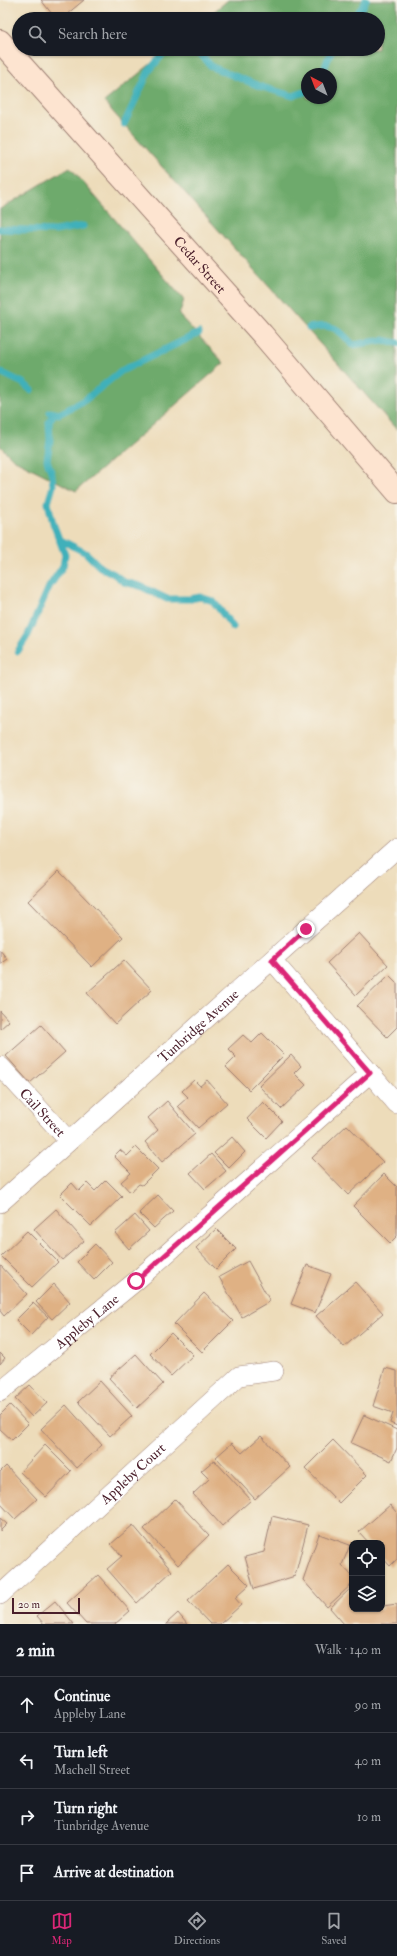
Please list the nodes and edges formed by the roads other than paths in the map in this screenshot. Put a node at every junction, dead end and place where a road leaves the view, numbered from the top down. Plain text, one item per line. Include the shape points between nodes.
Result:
1 (0, 41) edge
2 (12, 54) edge
3 (13, 56) edge
4 (397, 492) edge
5 (397, 848) edge
6 (272, 960) junction
7 (0, 1066) edge
8 (370, 1073) junction
9 (397, 1104) edge
10 (69, 1141) junction
11 (0, 1203) edge
12 (274, 1371) dead end
13 (0, 1392) edge
14 (0, 1595) edge

1 - 2 main road, Cedar Street
3 - 4 main road, Cedar Street via 262,334
5 - 6 street, Tunbridge Avenue
6 - 8 street
6 - 10 street, Tunbridge Avenue
7 - 10 street, Cail Street
8 - 9 street
8 - 13 street, Appleby Lane via 136,1281
10 - 11 street, Tunbridge Avenue
12 - 14 street, Appleby Court via 239,1376

